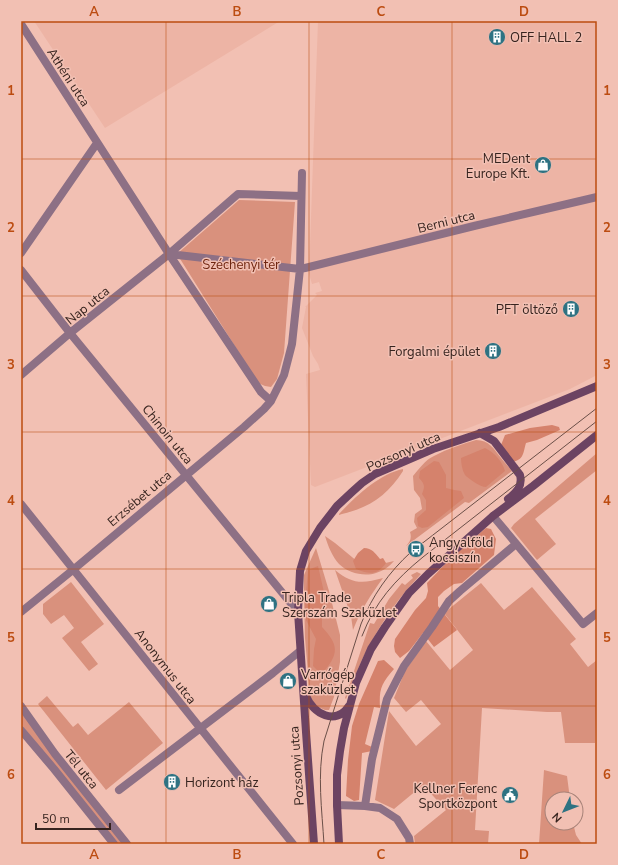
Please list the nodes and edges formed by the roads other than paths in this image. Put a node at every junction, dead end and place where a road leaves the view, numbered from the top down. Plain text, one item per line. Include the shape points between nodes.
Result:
1 (21, 24) edge
2 (97, 144) junction
3 (302, 173) dead end
4 (301, 196) junction
5 (597, 196) edge
6 (21, 253) edge
7 (169, 254) junction
8 (300, 268) junction
9 (21, 270) edge
10 (70, 334) junction
11 (21, 375) edge
12 (597, 386) edge
13 (270, 401) junction
14 (480, 433) junction
15 (597, 435) edge
16 (185, 475) junction
17 (21, 504) edge
18 (493, 516) junction
19 (516, 544) junction
20 (74, 569) junction
21 (21, 612) edge
22 (298, 612) junction
23 (597, 613) edge
24 (300, 651) junction
25 (303, 686) junction
26 (352, 700) junction
27 (21, 706) edge
28 (200, 728) junction
29 (21, 730) edge
30 (119, 790) dead end
31 (337, 805) junction
32 (365, 806) junction
33 (114, 844) edge
34 (127, 844) edge
35 (293, 844) edge
36 (314, 844) edge
37 (339, 844) edge
38 (410, 844) edge

1 - 2 street, Athéni utca
2 - 6 street
2 - 7 street
3 - 4 street
4 - 7 street via 238,194
4 - 8 street
5 - 8 street, Berni utca
7 - 8 street
7 - 10 street, Nap utca
7 - 13 street via 261,392
8 - 13 street via 290,353 284,375
9 - 10 street, Chinoin utca
10 - 11 street, Nap utca
10 - 16 street, Chinoin utca
12 - 14 main road, Pozsonyi utca
13 - 16 street, Erzsébet utca via 264,410
14 - 18 main road via 494,440 518,471 521,479 518,490
14 - 22 main road, Pozsonyi utca via 433,449 375,474 342,502 320,528 306,551 300,571
15 - 18 main road, Pozsonyi utca
16 - 20 street, Erzsébet utca
16 - 22 street, Chinoin utca
17 - 20 street, Anonymus utca
18 - 19 street
18 - 26 main road, Pozsonyi utca via 409,593 371,649 356,683
19 - 23 street via 583,624
19 - 32 street via 449,601 404,666 387,700 372,759
20 - 21 street, Erzsébet utca
20 - 28 street, Anonymus utca
22 - 24 main road, Pozsonyi utca
24 - 25 main road, Pozsonyi utca
24 - 28 street
25 - 26 main road, Pozsonyi utca via 309,704 324,715 339,715
25 - 36 main road, Pozsonyi utca
26 - 31 main road, Pozsonyi utca via 340,751
27 - 34 street, Tél utca via 55,754
28 - 30 street
28 - 35 street, Anonymus utca
29 - 33 street, Tél utca
31 - 32 street
31 - 37 main road, Pozsonyi utca
32 - 38 street via 380,808 397,819

